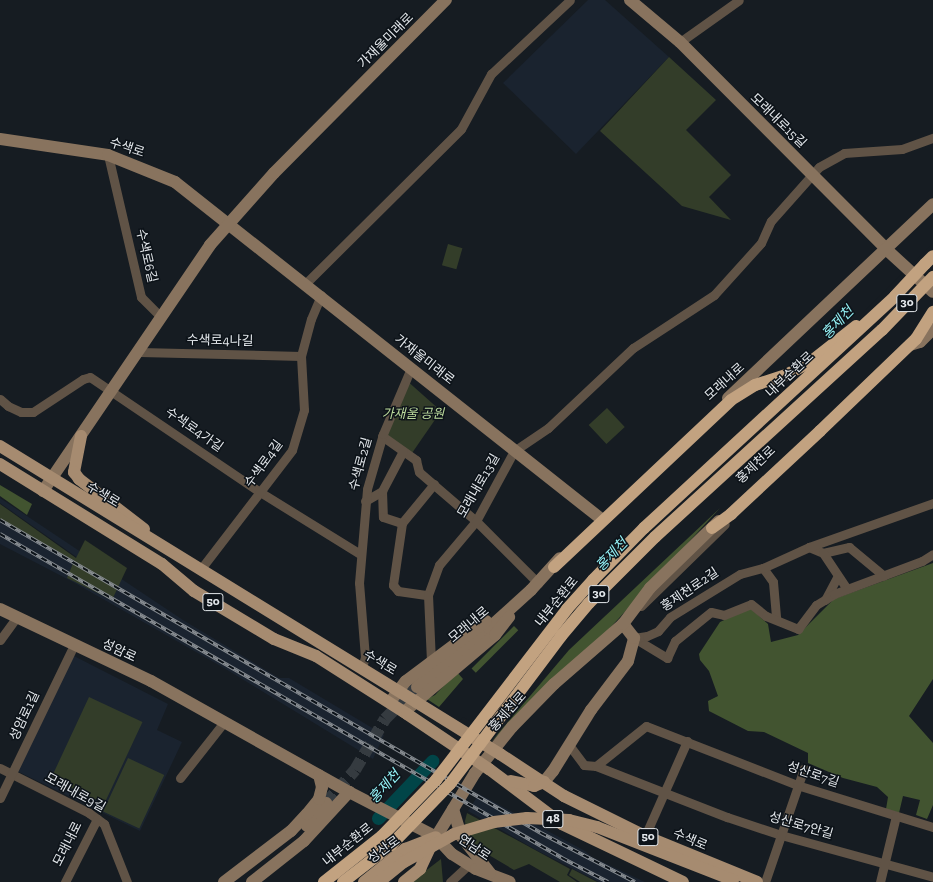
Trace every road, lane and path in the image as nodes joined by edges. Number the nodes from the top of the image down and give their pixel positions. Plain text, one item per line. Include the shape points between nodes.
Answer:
1 (446, 0) edge
2 (570, 0) edge
3 (632, 0) edge
4 (739, 0) edge
5 (680, 42) junction
6 (933, 138) edge
7 (0, 139) edge
8 (108, 155) junction
9 (813, 175) junction
10 (933, 204) edge
11 (230, 223) junction
12 (887, 250) junction
13 (933, 256) edge
14 (933, 276) edge
15 (304, 285) junction
16 (933, 292) edge
17 (321, 295) junction
18 (896, 296) junction
19 (933, 312) edge
20 (160, 316) junction
21 (933, 329) edge
22 (920, 342) junction
23 (140, 352) junction
24 (301, 356) junction
25 (411, 368) junction
26 (113, 390) junction
27 (0, 399) edge
28 (81, 436) junction
29 (382, 436) junction
30 (0, 446) edge
31 (403, 451) junction
32 (514, 451) junction
33 (0, 464) edge
34 (50, 479) junction
35 (434, 484) junction
36 (43, 491) junction
37 (382, 491) junction
38 (260, 492) junction
39 (365, 502) junction
40 (933, 503) edge
41 (600, 518) junction
42 (476, 522) junction
43 (402, 523) junction
44 (712, 528) junction
45 (156, 542) junction
46 (809, 547) junction
47 (823, 553) junction
48 (360, 554) junction
49 (933, 554) edge
50 (554, 567) junction
51 (763, 568) junction
52 (200, 570) junction
53 (838, 576) junction
54 (884, 576) junction
55 (535, 586) junction
56 (847, 589) junction
57 (428, 594) junction
58 (824, 600) junction
59 (0, 609) edge
60 (16, 618) junction
61 (776, 618) junction
62 (623, 624) junction
63 (634, 638) junction
64 (0, 640) edge
65 (74, 645) junction
66 (431, 662) junction
67 (362, 667) junction
68 (418, 672) junction
69 (417, 687) tunnel mouth
70 (432, 688) junction
71 (399, 690) junction
72 (415, 701) junction
73 (390, 702) junction
74 (405, 713) junction
75 (224, 722) junction
76 (687, 741) junction
77 (570, 745) junction
78 (596, 766) junction
79 (0, 768) edge
80 (804, 768) dead end
81 (12, 774) junction
82 (319, 775) junction
83 (180, 778) dead end
84 (504, 778) junction
85 (544, 782) junction
86 (797, 785) junction
87 (664, 793) junction
88 (353, 794) junction
89 (0, 798) edge
90 (326, 803) tunnel mouth
91 (453, 809) junction
92 (896, 816) junction
93 (97, 818) junction
94 (933, 827) edge
95 (430, 834) junction
96 (781, 835) junction
97 (645, 836) junction
98 (395, 856) junction
99 (469, 864) junction
100 (884, 864) junction
101 (420, 869) junction
102 (933, 877) edge
103 (501, 880) edge
104 (736, 881) edge
105 (65, 882) edge
106 (127, 882) edge
107 (224, 882) edge
108 (237, 882) edge
109 (252, 882) edge
110 (324, 882) edge
111 (343, 882) edge
112 (364, 882) edge
113 (379, 882) edge
114 (390, 882) edge
115 (404, 882) edge
116 (450, 882) edge
117 (683, 882) edge
118 (715, 882) edge
119 (757, 882) edge
120 (765, 882) edge
121 (880, 882) edge

1 - 11 main road, 가재울미래로 via 274,173
2 - 15 street via 491,74 460,129
3 - 5 main road, 모래내로15길
4 - 5 street
5 - 9 main road, 모래내로15길
6 - 9 street via 902,150 844,153 829,160
7 - 8 main road, 수색로
8 - 11 main road, 수색로 via 175,182
8 - 20 street, 수색로6길 via 141,297
9 - 12 main road, 모래내로15길
9 - 32 street via 771,221 761,243 714,295 633,348 548,428
10 - 12 main road, 모래내로
11 - 15 main road, 가재울미래로
11 - 20 main road, 가재울미래로 via 210,246
12 - 16 main road, 모래내로15길, bridge
12 - 41 main road, 모래내로
13 - 18 highway, 내부순환로 / 30, bridge
14 - 111 highway, 내부순환로 / 30, bridge via 882,330 655,537 589,603 561,636 450,784 390,845
15 - 17 main road, 가재울미래로
17 - 24 street, 수색로4길 via 311,319
17 - 25 main road, 가재울미래로
18 - 50 highway, bridge via 813,360 788,374 755,385 731,400
18 - 110 highway, 내부순환로 / 30, bridge via 644,528 593,580 567,609 436,780 382,836
19 - 44 highway, bridge via 916,339 731,514
20 - 23 main road
21 - 22 main road, 홍제천로
22 - 44 main road, 홍제천로 via 898,350
22 - 62 street, 홍제천로 via 702,546
23 - 24 street, 수색로4나길
23 - 26 main road
24 - 38 street, 수색로4길 via 304,410 292,450
25 - 29 street, 수색로2길
25 - 32 main road, 가재울미래로
26 - 27 street via 90,377 82,379 33,412 21,412
26 - 28 main road
26 - 38 street, 수색로4가길
28 - 34 main road
28 - 45 main road via 74,472 79,479 142,526
29 - 31 street
29 - 39 street, 수색로2길
30 - 34 main road, 수색로 / 50
31 - 35 street via 416,460 419,472
31 - 37 street, 수색로2길
32 - 41 main road, 가재울미래로
32 - 42 street, 모래내로13길
33 - 36 main road, 수색로 / 50
34 - 36 main road
34 - 45 main road, 수색로 / 50
35 - 42 street
35 - 43 street
36 - 73 main road, 수색로 / 50 via 162,564 200,595 274,639 316,656
37 - 39 street, 수색로2길
37 - 43 street via 383,517
38 - 48 street
38 - 52 street, 수색로4길
39 - 48 street, 수색로2길
40 - 46 street, 홍제천로2길
41 - 50 main road, 모래내로 via 572,542
42 - 55 street
42 - 57 street, 모래내로13길 via 439,566
43 - 57 street via 393,586 398,591
44 - 62 main road, 홍제천로 via 650,588
45 - 52 main road, 수색로 / 50
46 - 47 street
46 - 51 street, 홍제천로2길
47 - 53 street
47 - 54 street via 849,547
48 - 67 street, 수색로2길 via 358,583 365,657
49 - 54 street
50 - 55 main road, 모래내로
51 - 61 street via 773,582
51 - 63 street, 홍제천로2길 via 740,574 722,583 670,617 658,631
52 - 67 main road, 수색로 / 50
53 - 56 street
53 - 58 street
54 - 56 street
55 - 66 main road
55 - 69 main road, 모래내로
55 - 70 main road via 495,635
56 - 58 street
57 - 66 street, 모래내로13길
58 - 61 street via 816,605 798,629
59 - 60 main road, 성암로
60 - 64 street
60 - 65 main road, 성암로
61 - 63 street via 766,616 751,604 724,615 711,612 675,641 668,658
62 - 63 main road
62 - 91 main road, 홍제천로 via 554,684 512,727 475,774
63 - 77 main road via 628,661 591,710
65 - 75 main road, 성암로 via 151,681
65 - 81 street, 성암로1길
66 - 68 main road
67 - 71 main road, 수색로 / 50
68 - 70 main road via 418,685 424,689
68 - 71 main road
70 - 72 main road
71 - 72 main road, 수색로 / 50
71 - 73 main road
72 - 74 main road
72 - 85 main road, 수색로 / 50, bridge
73 - 74 main road, 수색로 / 50
74 - 84 main road, 수색로 / 50, bridge
75 - 82 main road, 성암로
75 - 83 street
76 - 78 street, 성산로7길 via 646,726
76 - 86 street, 성산로7길
76 - 87 street
77 - 78 street via 584,765
77 - 85 main road
78 - 87 street
79 - 81 street, 모래내로9길
80 - 86 street
81 - 89 street, 성암로1길
81 - 93 street, 모래내로9길
82 - 88 main road, 성암로
82 - 107 main road via 322,787 319,799 291,831
84 - 85 main road via 534,786
84 - 117 main road, 수색로 / 50 via 562,824
85 - 97 main road, 수색로 / 50 via 564,796
86 - 92 street, 성산로7길
86 - 96 street
87 - 96 street, 성산로7안길
87 - 97 street
88 - 95 main road, 연남로, bridge
88 - 109 main road via 304,841
90 - 108 main road via 297,836
91 - 95 main road, 홍제천로
91 - 103 main road via 461,836
92 - 94 street, 성산로7길
92 - 100 street
93 - 105 street, 모래내로
93 - 106 street, 모래내로9길 via 104,824
95 - 98 main road, 성산로
95 - 99 main road, 연남로 via 452,854
95 - 101 main road
96 - 100 street, 성산로7안길
96 - 120 street
97 - 119 main road, 수색로 / 50
98 - 101 main road via 412,854 419,862
98 - 112 main road, 성산로
99 - 103 main road, 연남로
99 - 116 street
100 - 102 street, 성산로7안길
100 - 121 street
101 - 115 main road
104 - 113 main road, 48, bridge via 598,827 569,820 527,818 494,822 454,834 404,862
114 - 118 main road, 48 via 431,854 456,842 495,829 533,826 567,827 593,833

